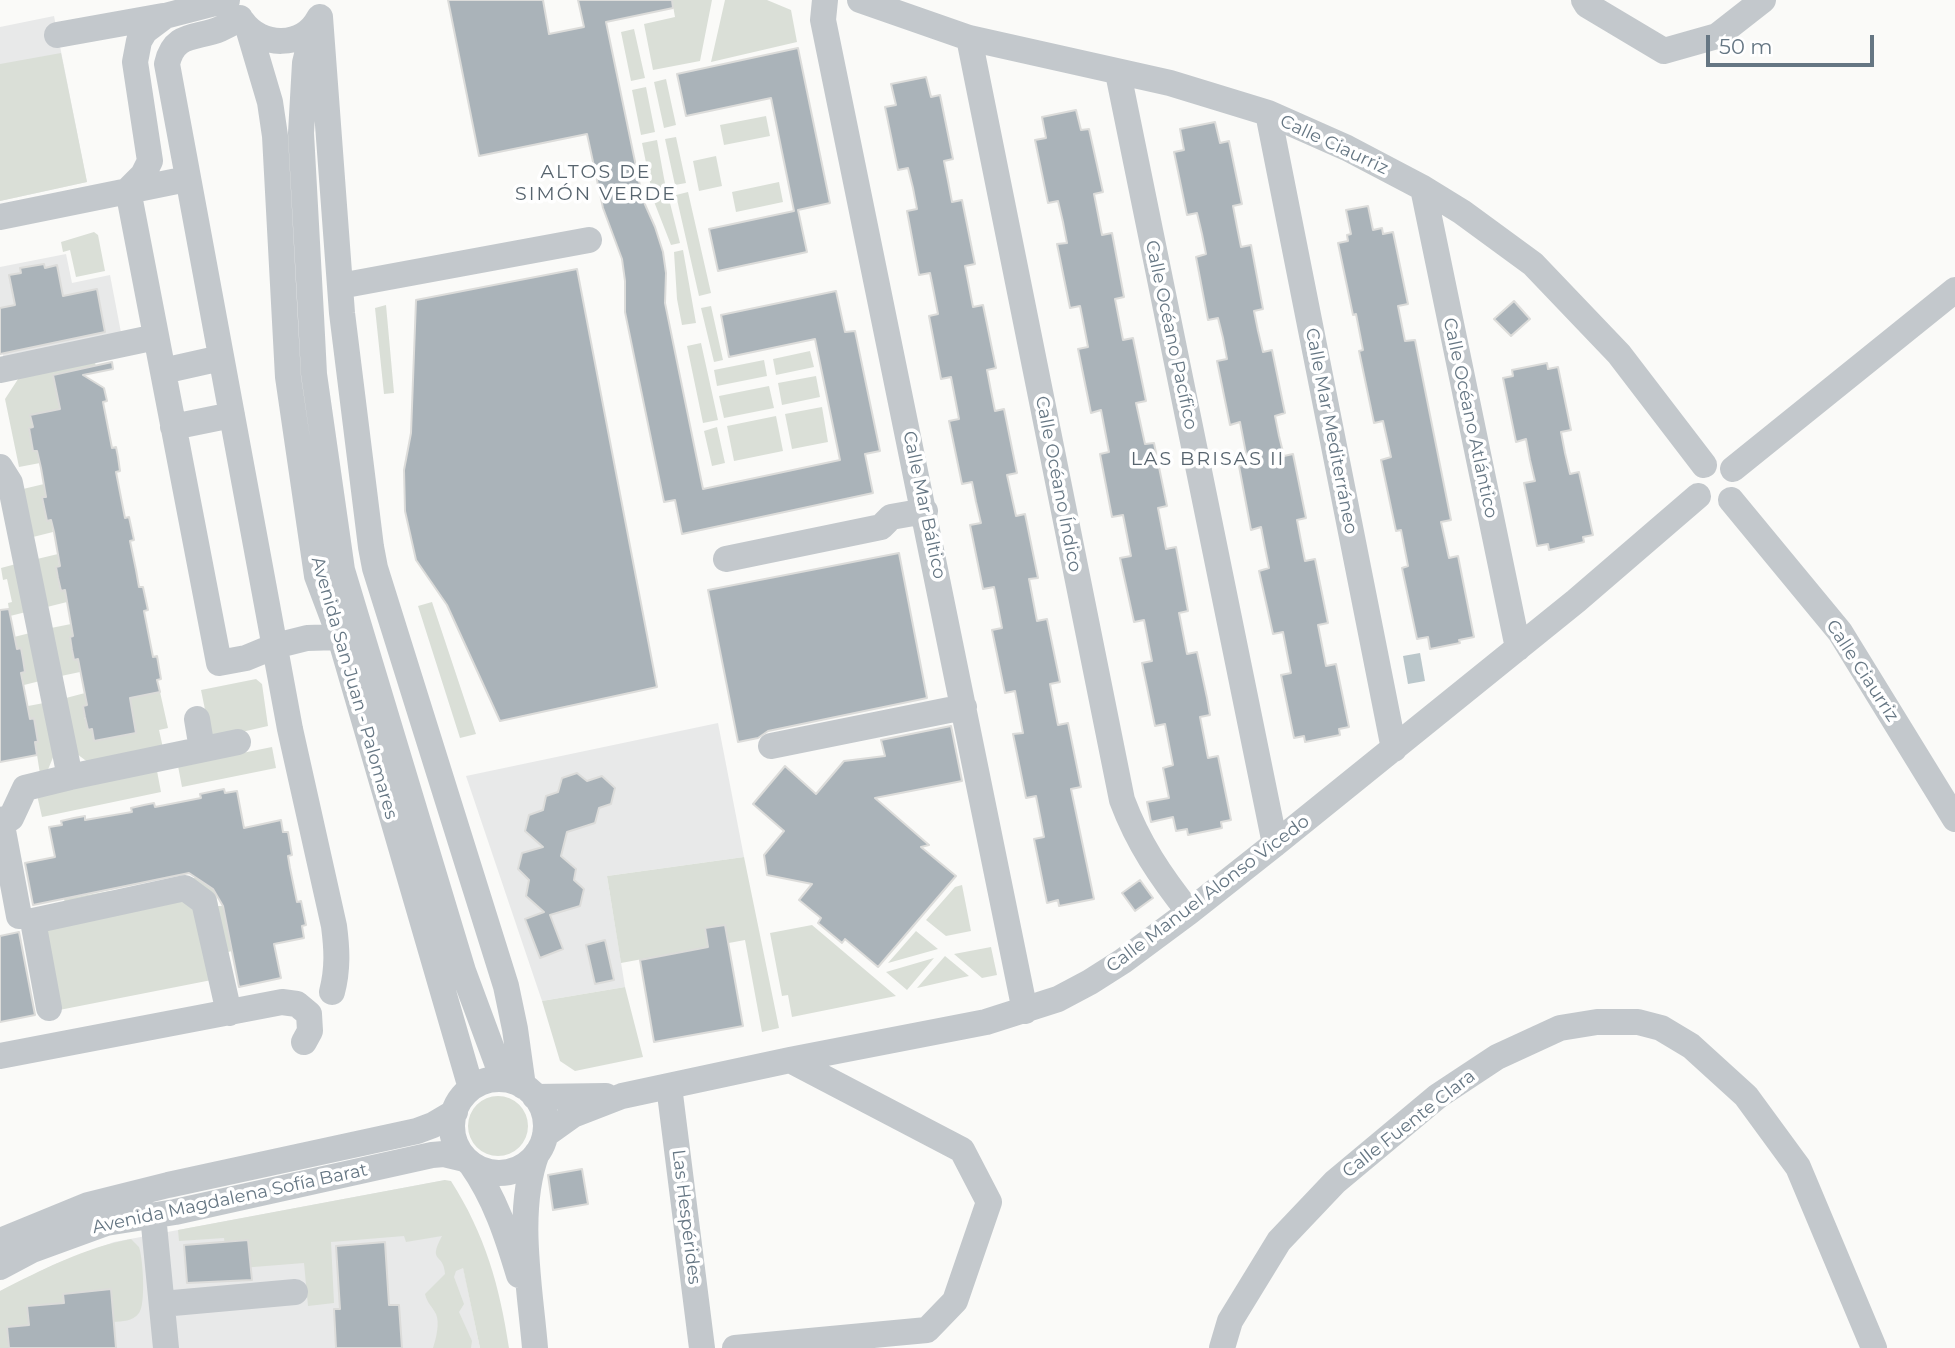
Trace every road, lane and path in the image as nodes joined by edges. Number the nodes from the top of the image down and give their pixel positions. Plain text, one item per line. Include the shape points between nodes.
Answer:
1 (825, 0) edge
2 (860, 0) edge
3 (1584, 0) edge
4 (1763, 0) edge
5 (237, 12) edge
6 (320, 14) edge
7 (165, 16) junction
8 (57, 35) dead end
9 (969, 38) junction
10 (1118, 73) junction
11 (1268, 113) junction
12 (187, 178) junction
13 (1423, 188) junction
14 (128, 190) junction
15 (0, 217) edge
16 (589, 240) dead end
17 (340, 286) junction
18 (1955, 290) edge
19 (156, 337) junction
20 (221, 358) junction
21 (9, 368) edge
22 (163, 371) junction
23 (0, 388) edge
24 (232, 415) junction
25 (173, 427) junction
26 (1704, 465) junction
27 (0, 467) edge
28 (1733, 469) junction
29 (1698, 496) junction
30 (1731, 500) junction
31 (925, 510) junction
32 (726, 559) dead end
33 (340, 637) junction
34 (275, 646) junction
35 (1518, 648) junction
36 (964, 707) junction
37 (197, 719) dead end
38 (238, 742) dead end
39 (771, 746) dead end
40 (202, 749) junction
41 (1394, 749) junction
42 (70, 777) junction
43 (1955, 819) edge
44 (1, 820) edge
45 (1275, 845) junction
46 (1189, 912) junction
47 (17, 919) edge
48 (332, 992) dead end
49 (49, 1007) dead end
50 (1025, 1011) junction
51 (229, 1013) junction
52 (304, 1042) dead end
53 (0, 1056) edge
54 (790, 1059) junction
55 (670, 1086) junction
56 (520, 1087) junction
57 (471, 1088) junction
58 (622, 1096) junction
59 (455, 1112) junction
60 (541, 1144) junction
61 (468, 1162) junction
62 (153, 1215) junction
63 (0, 1241) edge
64 (0, 1267) edge
65 (295, 1292) dead end
66 (162, 1304) junction
67 (535, 1345) edge
68 (166, 1348) edge
69 (702, 1348) edge
70 (735, 1348) edge
71 (1222, 1348) edge
72 (1874, 1348) edge

1 - 31 street, Calle Mar Báltico via 823,20
2 - 9 street, Calle Ciaurriz
3 - 4 street via 1664,51 1717,36
5 - 6 street via 268,40 285,41 298,38
5 - 7 street
5 - 12 street via 218,30 185,38 170,53 167,64
5 - 33 street, Avenida San Juan - Palomares via 270,102 288,377 317,576
6 - 17 street
6 - 56 street, Avenida San Juan - Palomares via 305,63 301,133 314,374 342,570 463,971
7 - 8 street
7 - 14 street via 145,31 135,51 150,161
9 - 10 street, Calle Ciaurriz
9 - 46 street, Calle Océano Índico via 1122,800 1145,853
10 - 11 street, Calle Ciaurriz via 1170,83
10 - 45 street, Calle Océano Pacífico
11 - 13 street, Calle Ciaurriz
11 - 41 street, Calle Mar Mediterráneo
12 - 14 street
12 - 20 street
13 - 26 street, Calle Ciaurriz via 1500,238 1550,282 1619,354
13 - 35 street, Calle Océano Atlántico
14 - 15 street
14 - 19 street
16 - 17 street
17 - 56 street via 375,568 506,986
18 - 28 street
19 - 21 street
19 - 22 street
20 - 22 street
20 - 24 street
21 - 23 street
22 - 25 street
24 - 25 street
24 - 34 street
25 - 34 street via 219,663
26 - 28 street via 1722,462
26 - 29 street via 1694,480
27 - 42 street via 10,483
28 - 30 street via 1738,483
29 - 30 street via 1717,506
29 - 35 street, Calle Manuel Alonso Vicedo
30 - 43 street, Calle Ciaurriz via 1840,632
31 - 32 street via 891,517 881,527
31 - 36 street, Calle Mar Báltico
33 - 34 street via 307,638
33 - 57 street, Avenida San Juan - Palomares
34 - 48 street via 281,732 334,926 338,958
35 - 41 street, Calle Manuel Alonso Vicedo
36 - 39 street
36 - 50 street, Calle Mar Báltico
37 - 40 street
38 - 40 street
40 - 42 street
41 - 45 street, Calle Manuel Alonso Vicedo
42 - 44 street via 25,788 11,818
44 - 47 street
45 - 46 street, Calle Manuel Alonso Vicedo
46 - 50 street, Calle Manuel Alonso Vicedo via 1090,982
47 - 49 street
47 - 51 street via 185,888 204,902
50 - 54 street, Calle Manuel Alonso Vicedo
51 - 52 street via 282,1002 297,1004 310,1018
51 - 53 street
54 - 55 street, Calle Manuel Alonso Vicedo
54 - 70 street via 962,1150 989,1202 955,1301 927,1330
55 - 58 street, Calle Manuel Alonso Vicedo
55 - 69 street, Las Hespérides
56 - 57 street via 487,1082
56 - 58 street, Calle Manuel Alonso Vicedo
56 - 60 street via 544,1114
57 - 59 street
58 - 60 street, Calle Manuel Alonso Vicedo via 573,1115
59 - 61 street via 452,1136
59 - 63 street, Avenida Magdalena Sofía Barat via 416,1131 88,1205
60 - 61 street via 519,1168 505,1172 491,1172
60 - 67 street via 528,1182 526,1212
61 - 62 street, Avenida Magdalena Sofía Barat via 432,1155
61 - 67 street via 501,1218
62 - 64 street, Avenida Magdalena Sofía Barat via 106,1223
62 - 66 street
65 - 66 street
66 - 68 street
71 - 72 street, Calle Fuente Clara via 1230,1321 1279,1241 1335,1182 1438,1096 1497,1057 1560,1028 1638,1022 1661,1028 1691,1046 1746,1096 1798,1167

